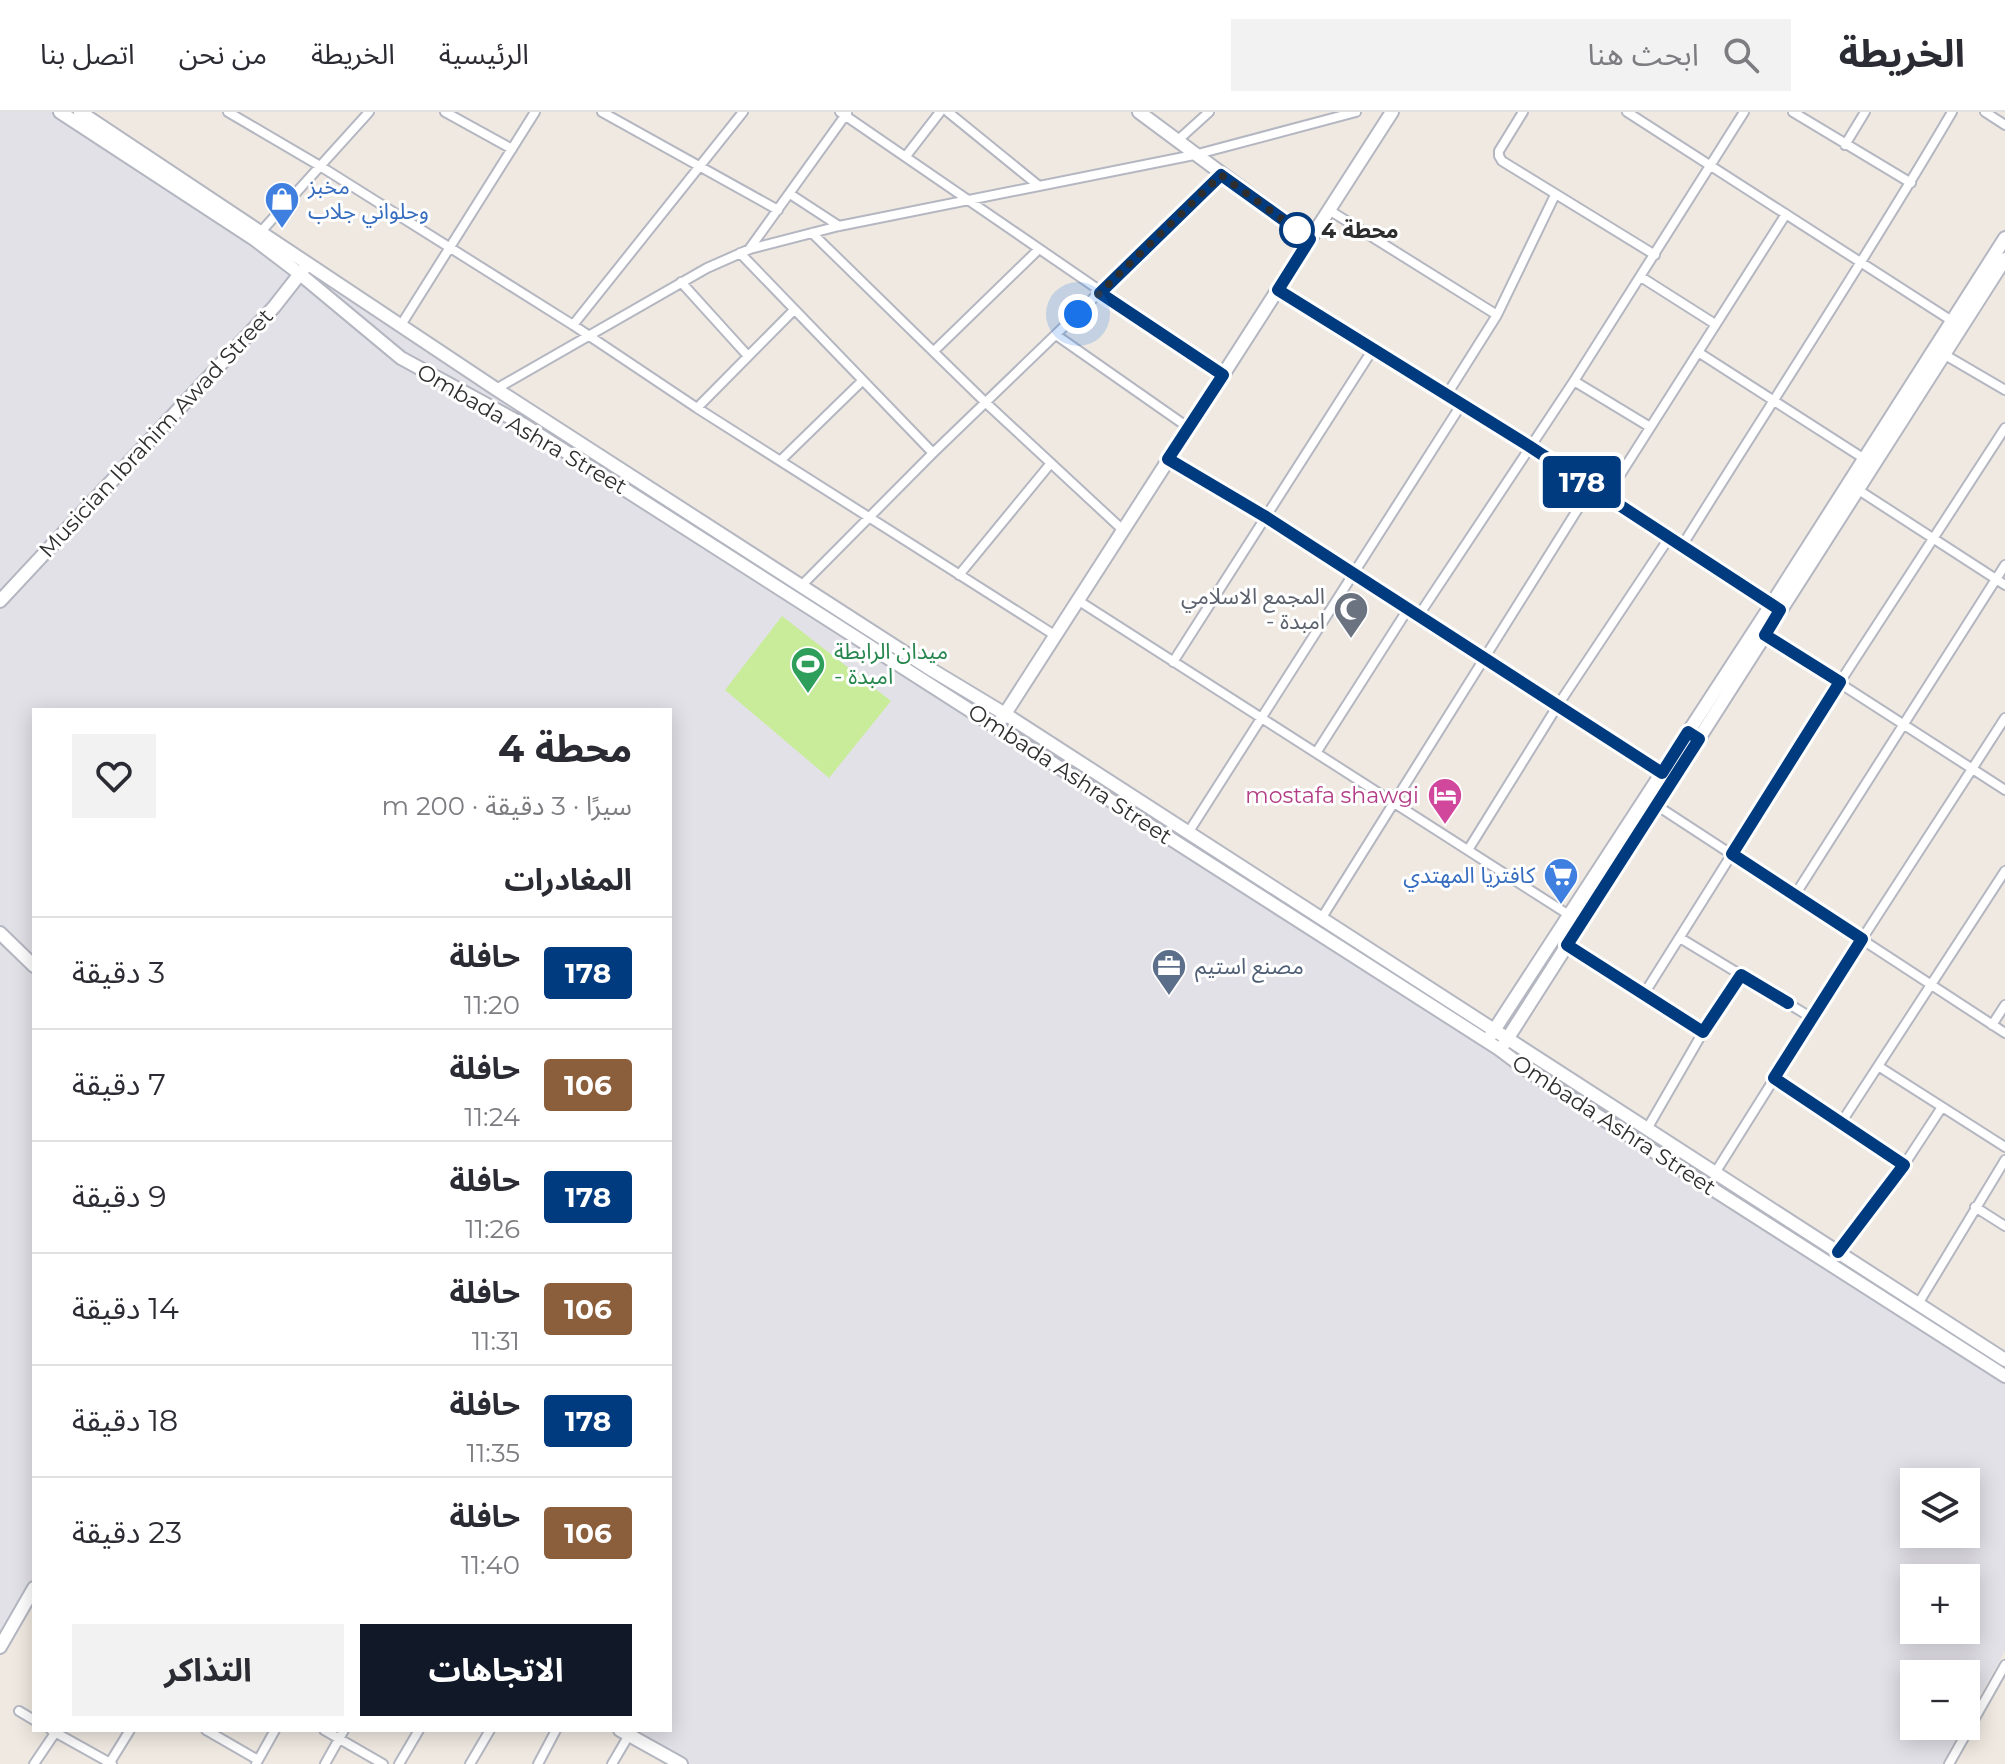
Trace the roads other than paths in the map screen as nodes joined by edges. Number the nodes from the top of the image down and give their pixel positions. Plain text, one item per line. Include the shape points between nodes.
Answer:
1 (60, 112) edge
2 (80, 112) edge
3 (228, 112) edge
4 (369, 112) edge
5 (445, 112) edge
6 (535, 112) edge
7 (602, 112) edge
8 (743, 112) edge
9 (940, 112) edge
10 (948, 112) edge
11 (1139, 112) edge
12 (1209, 112) edge
13 (1356, 112) edge
14 (1523, 112) edge
15 (1627, 112) edge
16 (1744, 112) edge
17 (1793, 112) edge
18 (1865, 112) edge
19 (1952, 112) edge
20 (1985, 112) edge
21 (845, 113) edge
22 (1389, 113) edge
23 (1639, 115) edge
24 (2005, 125) edge
25 (1177, 141) junction
26 (1845, 145) junction
27 (512, 149) junction
28 (1194, 155) junction
29 (906, 156) junction
30 (1710, 165) junction
31 (320, 166) junction
32 (700, 166) junction
33 (1221, 175) junction
34 (1911, 183) junction
35 (1039, 186) junction
36 (790, 194) junction
37 (1555, 195) junction
38 (970, 200) junction
39 (778, 210) junction
40 (1329, 210) junction
41 (1786, 214) junction
42 (839, 226) junction
43 (812, 233) junction
44 (258, 235) junction
45 (2005, 238) edge
46 (1310, 239) junction
47 (450, 248) junction
48 (750, 249) junction
49 (1039, 249) junction
50 (740, 253) junction
51 (1655, 255) junction
52 (2005, 259) edge
53 (309, 263) junction
54 (1862, 263) junction
55 (300, 274) junction
56 (1641, 277) junction
57 (681, 282) junction
58 (1278, 290) junction
59 (1100, 293) junction
60 (794, 310) junction
61 (1497, 315) junction
62 (1952, 321) junction
63 (1715, 324) junction
64 (401, 325) junction
65 (573, 325) junction
66 (1056, 335) junction
67 (589, 336) junction
68 (1373, 349) junction
69 (934, 351) junction
70 (1940, 351) junction
71 (1698, 352) junction
72 (748, 356) junction
73 (1223, 375) junction
74 (1574, 381) junction
75 (861, 382) junction
76 (496, 389) junction
77 (2005, 390) edge
78 (1446, 396) junction
79 (1773, 400) junction
80 (985, 402) junction
81 (1461, 405) junction
82 (697, 408) junction
83 (1650, 427) junction
84 (1189, 428) junction
85 (2005, 428) edge
86 (1529, 446) junction
87 (933, 453) junction
88 (1863, 458) junction
89 (1168, 459) junction
90 (781, 460) junction
91 (1051, 463) junction
92 (1591, 488) junction
93 (1857, 489) junction
94 (1606, 497) junction
95 (868, 516) junction
96 (1266, 517) junction
97 (1124, 531) junction
98 (1669, 538) junction
99 (1933, 539) junction
100 (1682, 546) junction
101 (2005, 565) edge
102 (1353, 573) junction
103 (959, 575) junction
104 (1996, 579) junction
105 (2005, 585) edge
106 (801, 586) junction
107 (0, 601) edge
108 (1079, 601) junction
109 (1776, 608) junction
110 (1408, 609) junction
111 (1419, 615) junction
112 (1765, 635) junction
113 (1056, 636) junction
114 (1485, 657) junction
115 (1173, 662) junction
116 (1840, 682) junction
117 (1558, 705) junction
118 (1005, 714) junction
119 (2005, 718) edge
120 (1261, 719) junction
121 (1903, 723) junction
122 (997, 726) junction
123 (1693, 736) junction
124 (1316, 753) junction
125 (1972, 769) junction
126 (1662, 773) junction
127 (2005, 790) edge
128 (1393, 802) junction
129 (1656, 805) junction
130 (1188, 833) junction
131 (1468, 850) junction
132 (1732, 854) junction
133 (2005, 871) edge
134 (1795, 895) junction
135 (1569, 915) junction
136 (1321, 919) junction
137 (0, 933) edge
138 (1680, 938) junction
139 (1862, 939) junction
140 (1567, 945) junction
141 (32, 964) edge
142 (1741, 975) junction
143 (1930, 986) junction
144 (1644, 994) junction
145 (2005, 1005) edge
146 (1812, 1018) junction
147 (1992, 1025) junction
148 (1494, 1029) junction
149 (1703, 1032) junction
150 (2005, 1033) edge
151 (1508, 1038) junction
152 (1487, 1041) junction
153 (1499, 1049) junction
154 (1878, 1066) junction
155 (1774, 1078) junction
156 (1942, 1107) junction
157 (1841, 1123) junction
158 (1647, 1129) junction
159 (2005, 1147) edge
160 (2005, 1160) edge
161 (1904, 1165) junction
162 (1715, 1173) junction
163 (1975, 1207) junction
164 (2005, 1226) edge
165 (1838, 1252) junction
166 (1918, 1304) junction
167 (2005, 1360) edge
168 (2005, 1376) edge
169 (32, 1591) edge
170 (0, 1647) edge
171 (2005, 1665) edge
172 (19, 1711) dead end
173 (32, 1719) edge
174 (53, 1732) edge
175 (56, 1732) edge
176 (129, 1732) edge
177 (209, 1732) edge
178 (274, 1732) edge
179 (418, 1732) edge
180 (489, 1732) edge
181 (555, 1732) edge
182 (624, 1732) edge
183 (342, 1734) edge
184 (257, 1762) edge
185 (34, 1764) edge
186 (110, 1764) edge
187 (325, 1764) edge
188 (383, 1764) edge
189 (399, 1764) edge
190 (470, 1764) edge
191 (538, 1764) edge
192 (612, 1764) edge
193 (681, 1764) edge
194 (1949, 1764) edge

1 - 44 main road, Ombada Ashra Street
2 - 44 main road, Ombada Ashra Street
3 - 31 street
4 - 31 street
5 - 27 street
6 - 27 street
7 - 32 street
8 - 32 street
9 - 29 street
10 - 35 street
11 - 25 main road
12 - 25 street
13 - 28 street
14 - 37 street via 1499,156
15 - 23 street
16 - 30 street
17 - 26 street
18 - 26 street
19 - 34 street
20 - 24 street
21 - 29 street
21 - 36 street
22 - 40 main road
23 - 30 street
25 - 28 main road
26 - 34 street
27 - 47 street
28 - 33 main road
28 - 35 street
29 - 38 street
30 - 41 street
30 - 51 street
31 - 44 street
31 - 47 street
32 - 39 street
32 - 65 street
33 - 46 main road
33 - 59 street
34 - 54 street
35 - 38 street
36 - 39 street
36 - 42 street
37 - 51 street
37 - 61 street
38 - 42 street
38 - 49 street
39 - 48 street
40 - 46 main road
40 - 61 street
41 - 54 street
41 - 63 street
42 - 43 street
43 - 48 street
43 - 69 street
44 - 53 main road, Ombada Ashra Street
44 - 55 main road, Ombada Ashra Street
45 - 62 main road
46 - 58 main road
47 - 64 street
47 - 65 street
48 - 50 street
49 - 59 street
49 - 69 street
50 - 57 street
50 - 60 street
51 - 56 street
52 - 70 main road
53 - 55 main road, Musician Ibrahim Awad Street
53 - 64 main road, Ombada Ashra Street
54 - 62 street
54 - 79 street
55 - 107 main road, Musician Ibrahim Awad Street
55 - 122 main road, Ombada Ashra Street via 401,358 524,425
56 - 63 street
56 - 74 street
57 - 67 street
57 - 72 street
58 - 68 street
58 - 73 main road
59 - 66 street
59 - 73 street
60 - 72 street
60 - 75 street
61 - 78 street
62 - 70 main road
63 - 71 street
64 - 76 main road, Ombada Ashra Street
65 - 67 street
66 - 80 street
66 - 84 street
67 - 76 street
67 - 82 street
68 - 78 street
68 - 96 street
69 - 80 street
70 - 77 street
70 - 88 main road
70 - 93 main road
71 - 79 street
71 - 83 street
72 - 82 street
73 - 84 main road
74 - 83 street
74 - 86 street
75 - 87 street
75 - 90 street
76 - 106 main road, Ombada Ashra Street
78 - 81 street
79 - 88 street
79 - 100 street
80 - 87 street
80 - 91 street
81 - 86 street
81 - 102 street
82 - 90 street
83 - 94 street
84 - 89 main road
85 - 99 street
86 - 92 street
86 - 111 street
87 - 95 street
88 - 109 main road
89 - 96 street
89 - 97 main road
90 - 95 street
91 - 97 street
91 - 103 street
92 - 94 street
92 - 114 street
93 - 99 street
93 - 109 main road
94 - 98 street
95 - 103 street
95 - 106 street
96 - 102 street
96 - 115 street
97 - 108 main road
98 - 100 street
98 - 117 street
99 - 104 street
99 - 116 street
100 - 109 street
101 - 104 street
102 - 110 street
102 - 120 street
103 - 113 street
104 - 105 street
104 - 121 street
106 - 118 main road, Ombada Ashra Street
108 - 113 main road
108 - 115 street
109 - 112 main road
109 - 123 main road
110 - 111 street
110 - 124 street
111 - 114 street
112 - 116 street
112 - 123 main road
113 - 118 main road
114 - 117 street
114 - 128 street
115 - 120 street
116 - 121 street
116 - 132 street
117 - 126 street
117 - 131 street
118 - 122 main road
118 - 130 main road, Ombada Ashra Street
119 - 125 street
120 - 124 street
120 - 130 street
121 - 125 street
121 - 134 street
122 - 152 main road, Ombada Ashra Street
123 - 126 main road
123 - 129 main road
124 - 128 street
125 - 127 street
125 - 139 street
126 - 135 main road
128 - 131 street
128 - 136 street
129 - 132 street
129 - 140 main road
130 - 136 main road, Ombada Ashra Street
131 - 135 street
132 - 134 street
132 - 138 street
133 - 143 street
134 - 139 street
135 - 148 main road
136 - 148 main road, Ombada Ashra Street
137 - 141 main road
138 - 142 street
138 - 144 street
139 - 143 street
139 - 146 street
140 - 144 street
140 - 151 main road
142 - 146 street
142 - 149 street
143 - 147 street
143 - 154 street
144 - 149 street
145 - 147 street
146 - 155 street
147 - 150 street
148 - 151 main road, Ombada Ashra Street
148 - 152 main road
149 - 158 street
151 - 153 main road
151 - 158 main road, Ombada Ashra Street
152 - 153 main road, Ombada Ashra Street
153 - 168 main road, Ombada Ashra Street
154 - 156 street
154 - 157 street
155 - 157 street
155 - 162 street
156 - 159 street
156 - 161 street
157 - 161 street
158 - 162 main road, Ombada Ashra Street
160 - 163 street
161 - 165 street
162 - 165 main road, Ombada Ashra Street
163 - 164 street
163 - 166 street
165 - 166 main road, Ombada Ashra Street
166 - 167 main road, Ombada Ashra Street
169 - 170 main road
171 - 194 street
172 - 173 street
174 - 185 street
175 - 186 street
176 - 186 street
177 - 184 street
178 - 184 street
179 - 189 street
180 - 190 street
181 - 191 street
182 - 192 street
182 - 193 main road
183 - 187 street
183 - 188 street

